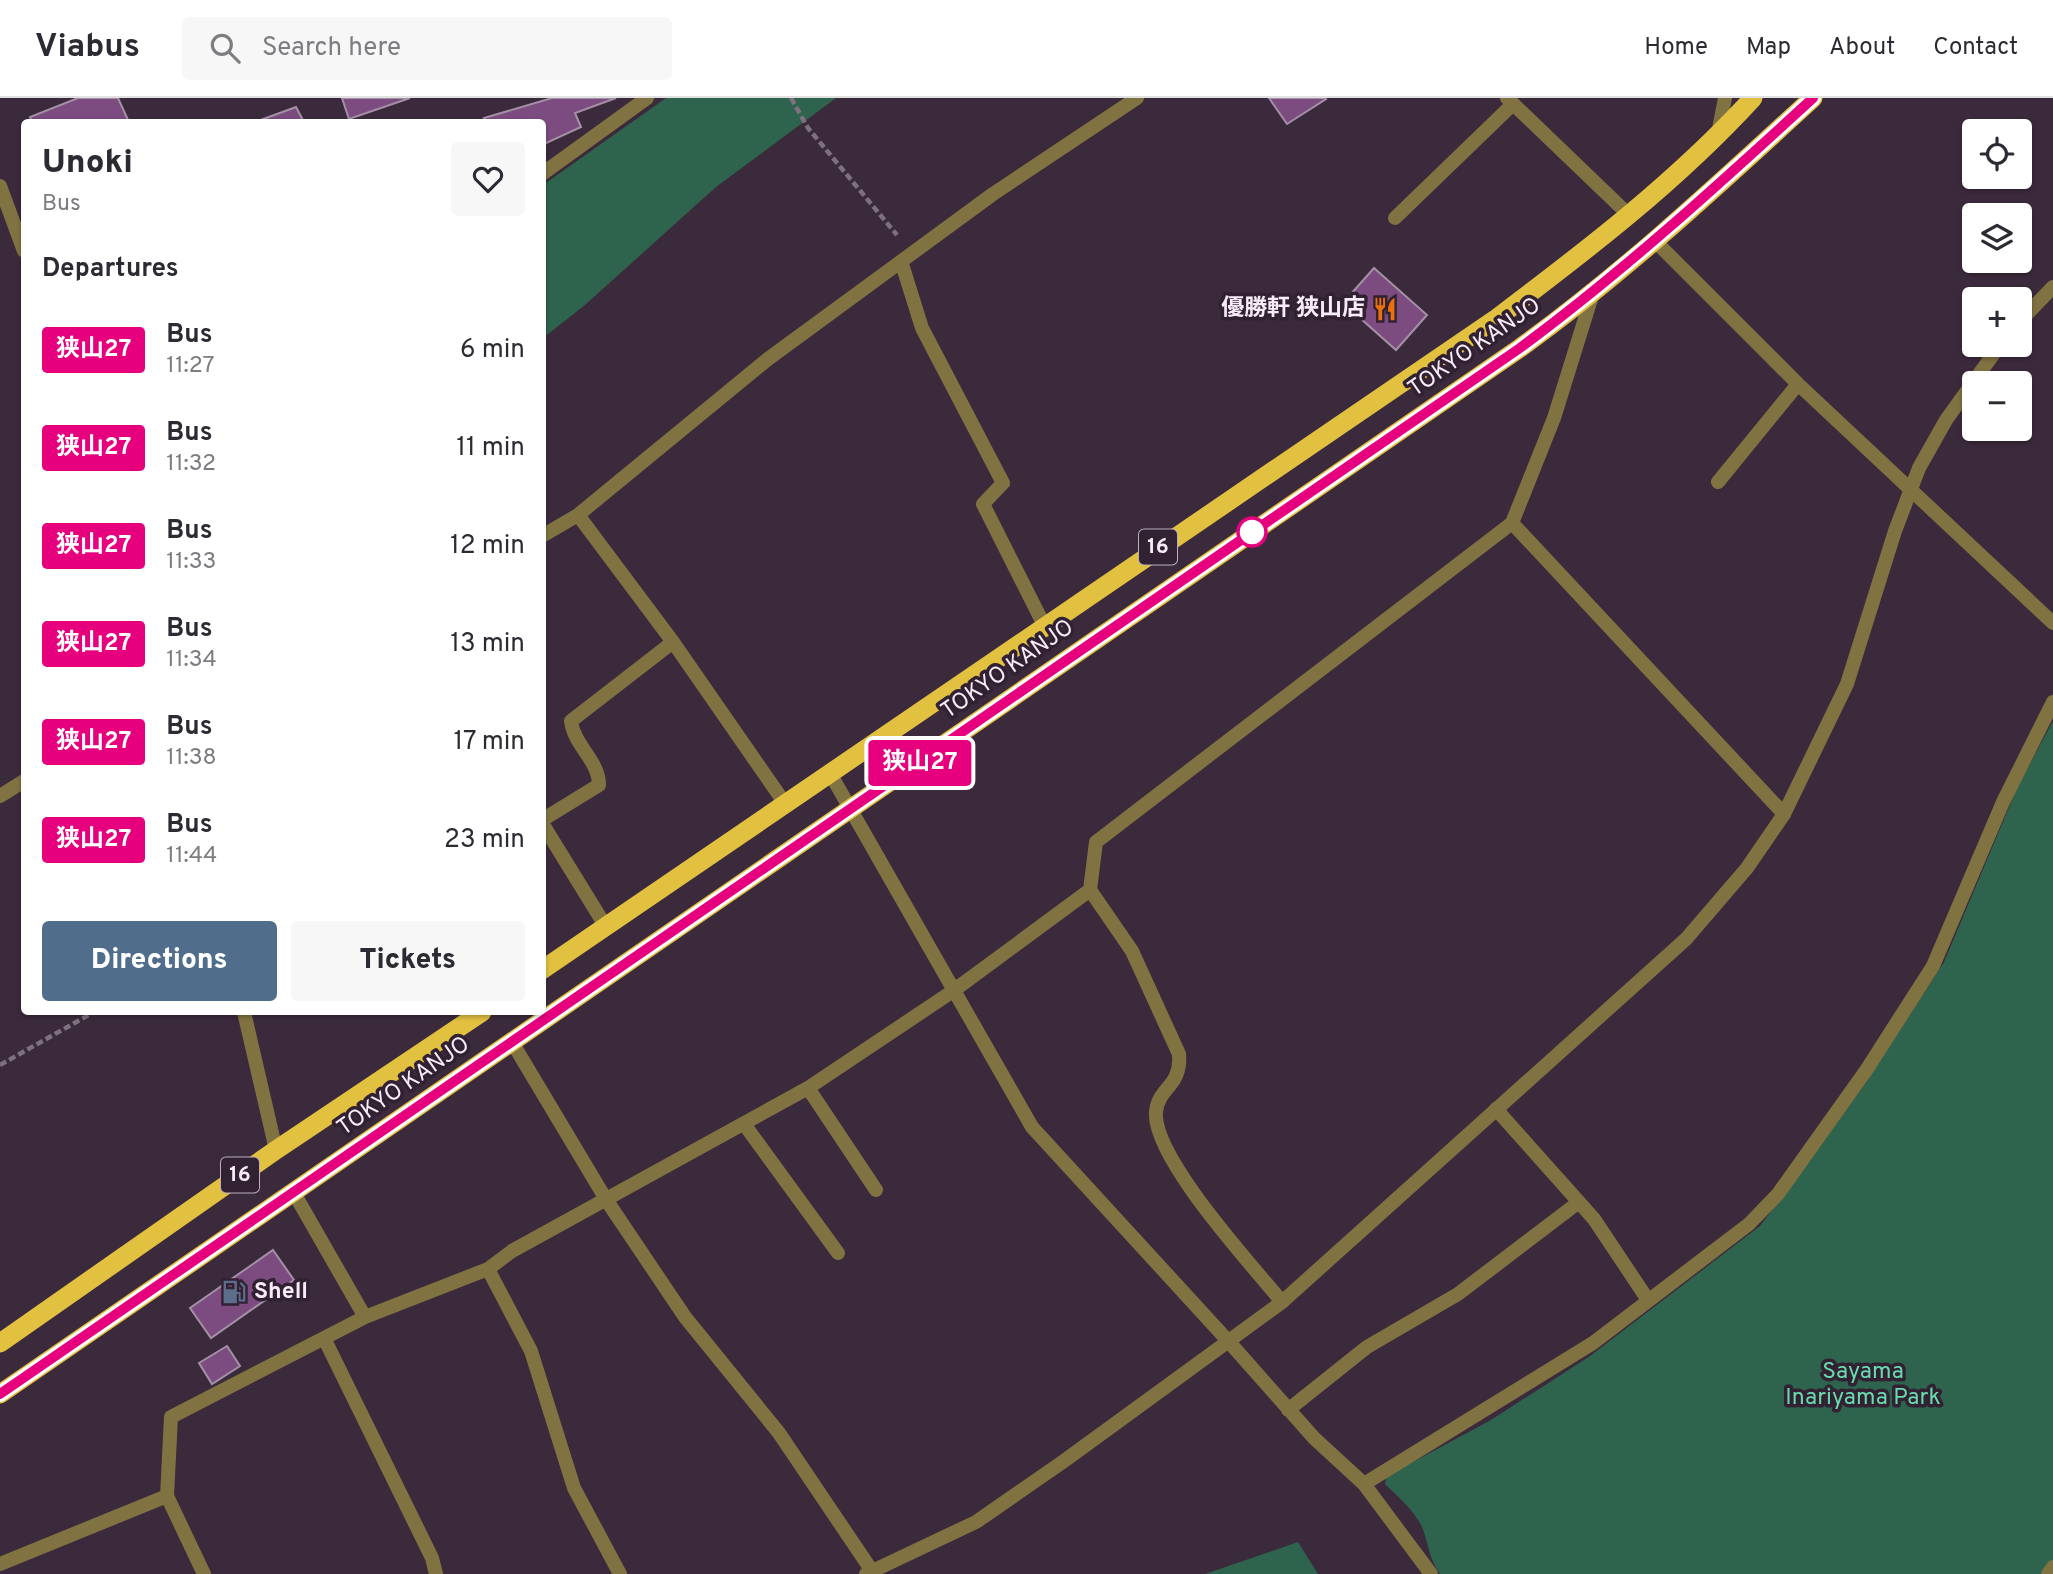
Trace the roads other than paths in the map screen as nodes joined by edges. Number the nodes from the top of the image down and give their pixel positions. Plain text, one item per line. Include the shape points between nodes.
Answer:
1 (647, 98) edge
2 (1137, 98) edge
3 (1725, 98) edge
4 (1753, 98) edge
5 (1813, 98) edge
6 (1513, 100) edge
7 (1718, 136) junction
8 (546, 171) edge
9 (0, 186) edge
10 (1630, 216) junction
11 (1395, 218) dead end
12 (1656, 242) junction
13 (21, 243) edge
14 (907, 259) junction
15 (2053, 287) edge
16 (1592, 296) junction
17 (2032, 309) edge
18 (1991, 357) edge
19 (1798, 384) junction
20 (1718, 482) dead end
21 (1910, 492) junction
22 (578, 515) junction
23 (1512, 523) junction
24 (546, 534) edge
25 (2053, 623) edge
26 (1044, 625) junction
27 (673, 642) junction
28 (2053, 702) edge
29 (831, 775) junction
30 (21, 783) edge
31 (0, 796) edge
32 (786, 805) junction
33 (853, 810) junction
34 (1784, 814) junction
35 (546, 818) edge
36 (546, 828) edge
37 (1090, 890) junction
38 (606, 927) junction
39 (546, 967) edge
40 (953, 991) junction
41 (245, 1015) edge
42 (478, 1015) edge
43 (512, 1042) junction
44 (808, 1088) junction
45 (1496, 1110) junction
46 (744, 1124) junction
47 (276, 1150) junction
48 (876, 1190) dead end
49 (294, 1193) junction
50 (607, 1201) junction
51 (1579, 1202) junction
52 (838, 1253) dead end
53 (488, 1269) junction
54 (1648, 1300) junction
55 (1282, 1302) junction
56 (366, 1317) junction
57 (325, 1340) junction
58 (0, 1343) edge
59 (1230, 1343) junction
60 (0, 1394) edge
61 (1289, 1410) junction
62 (1364, 1484) junction
63 (167, 1496) junction
64 (0, 1564) edge
65 (2053, 1567) edge
66 (869, 1572) edge
67 (204, 1574) edge
68 (436, 1574) edge
69 (621, 1574) edge
70 (1431, 1574) edge
71 (2048, 1574) edge

1 - 8 street
2 - 14 street via 993,194
3 - 7 street
4 - 7 highway, TOKYO KANJO / 16
5 - 12 highway, TOKYO KANJO / 16
6 - 10 street
6 - 11 street
7 - 10 highway, TOKYO KANJO / 16
9 - 13 street
10 - 26 highway, TOKYO KANJO / 16 via 1497,318
12 - 16 highway, TOKYO KANJO / 16
12 - 19 street
14 - 22 street via 768,359
14 - 26 street via 922,328 1003,483 983,504
15 - 17 street
16 - 23 street via 1554,418
16 - 33 highway, TOKYO KANJO / 16
18 - 21 street via 1946,420
19 - 20 street
19 - 21 street
21 - 25 street
21 - 34 street via 1847,684
22 - 24 street
22 - 27 street
23 - 34 street
23 - 37 street via 1096,842
26 - 29 highway, TOKYO KANJO / 16
27 - 32 street
27 - 35 street via 571,721 573,734 599,772 599,785
28 - 54 street via 2003,802 1933,966 1867,1069 1778,1194 1749,1224
29 - 32 highway, TOKYO KANJO / 16
29 - 33 street
30 - 31 street
32 - 38 highway, TOKYO KANJO / 16
33 - 40 street
33 - 43 highway, TOKYO KANJO / 16
34 - 45 street via 1747,868 1686,939
36 - 38 street
37 - 40 street
37 - 55 street via 1132,951 1179,1055 1181,1072 1156,1110 1158,1130 1185,1182
38 - 39 highway, TOKYO KANJO / 16
40 - 44 street
40 - 59 street via 1032,1127
41 - 47 street
42 - 47 highway, TOKYO KANJO / 16
43 - 49 highway, TOKYO KANJO / 16
43 - 50 street
44 - 46 street
44 - 48 street
45 - 51 street
45 - 55 street
46 - 50 street
46 - 52 street
47 - 58 highway, TOKYO KANJO / 16
49 - 56 street
49 - 60 highway, TOKYO KANJO / 16
50 - 53 street via 512,1251
50 - 66 street via 685,1317 803,1466
51 - 54 street
51 - 61 street via 1458,1294 1367,1347
53 - 56 street
53 - 69 street via 531,1351 574,1488
54 - 62 street via 1530,1384
55 - 59 street
56 - 57 street
57 - 63 street via 171,1417
57 - 68 street
59 - 61 street
59 - 66 street via 976,1522
61 - 62 street
62 - 70 street
63 - 64 street
63 - 67 street
65 - 71 street

